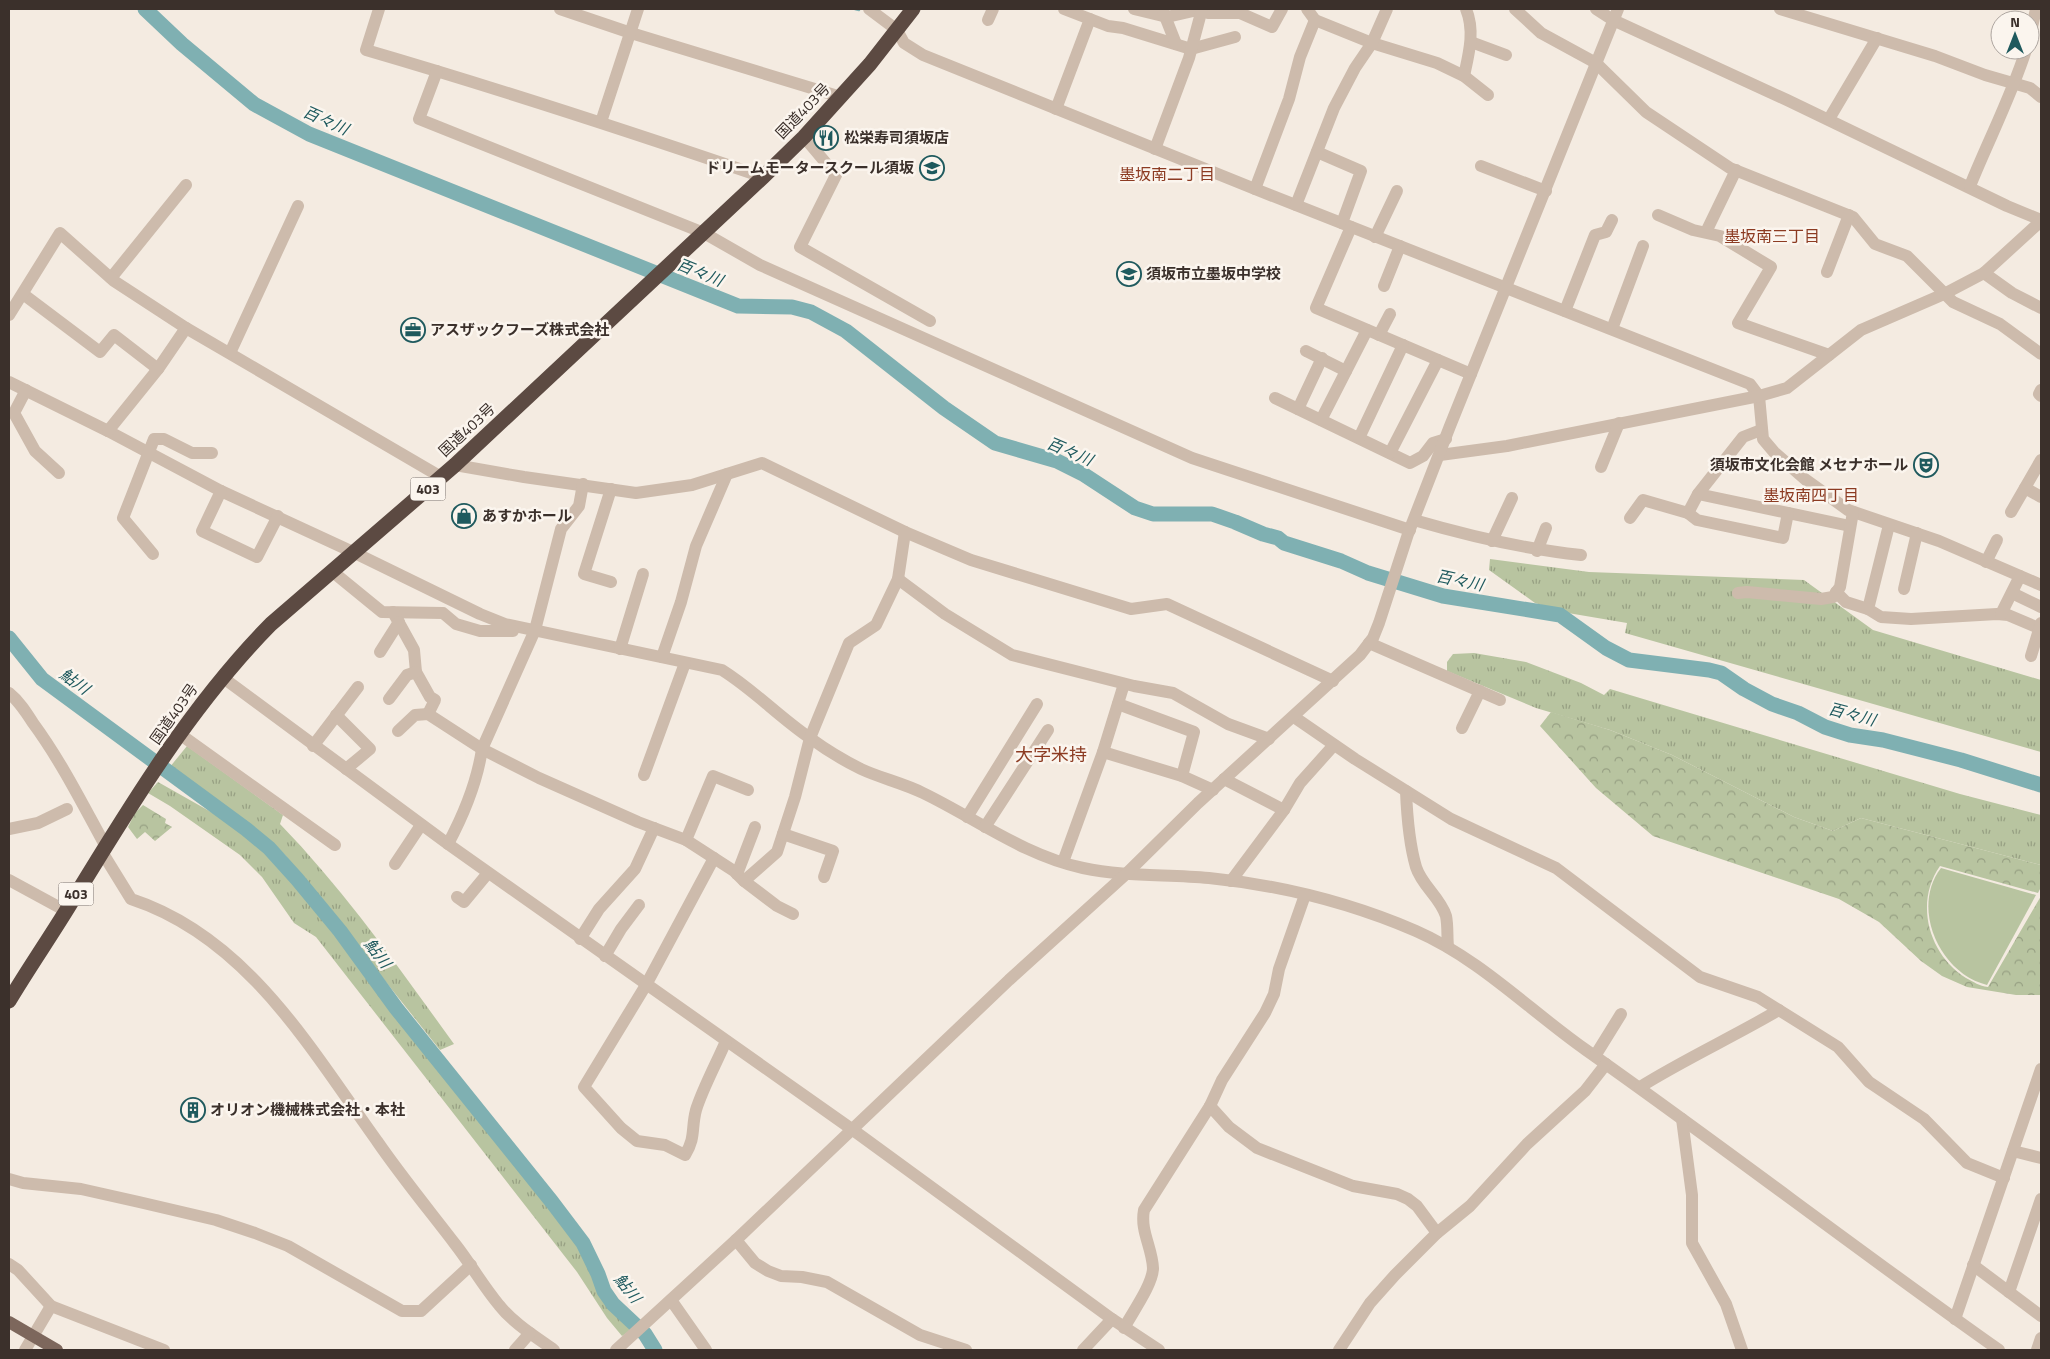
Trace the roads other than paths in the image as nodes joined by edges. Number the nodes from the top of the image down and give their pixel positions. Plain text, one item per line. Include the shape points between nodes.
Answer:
1 (380, 9) edge
2 (560, 9) edge
3 (638, 9) edge
4 (869, 9) edge
5 (913, 9) edge
6 (1064, 9) edge
7 (1134, 9) edge
8 (1202, 9) edge
9 (1282, 9) edge
10 (1307, 9) edge
11 (1387, 9) edge
12 (1466, 9) edge
13 (1515, 9) edge
14 (1596, 9) edge
15 (1780, 9) edge
16 (587, 13) edge
17 (1164, 13) edge
18 (1616, 14) edge
19 (1090, 19) junction
20 (1315, 20) junction
21 (896, 30) junction
22 (631, 33) junction
23 (1235, 37) dead end
24 (1877, 38) junction
25 (1471, 42) junction
26 (1372, 43) junction
27 (1176, 44) junction
28 (1191, 48) junction
29 (1506, 55) dead end
30 (2023, 60) edge
31 (1596, 64) junction
32 (437, 71) junction
33 (1464, 76) junction
34 (2015, 85) junction
35 (1488, 95) dead end
36 (841, 97) junction
37 (2041, 98) edge
38 (1056, 109) junction
39 (1829, 119) junction
40 (601, 122) junction
41 (804, 137) junction
42 (1154, 149) junction
43 (1317, 152) junction
44 (1481, 166) dead end
45 (1736, 170) junction
46 (763, 177) junction
47 (186, 184) dead end
48 (1970, 186) junction
49 (1255, 189) junction
50 (1397, 191) dead end
51 (1546, 191) junction
52 (1296, 205) junction
53 (298, 206) dead end
54 (1658, 215) dead end
55 (1849, 216) junction
56 (1612, 220) dead end
57 (2041, 221) edge
58 (1347, 225) junction
59 (1706, 232) junction
60 (703, 234) junction
61 (1375, 237) junction
62 (1400, 246) junction
63 (1644, 246) dead end
64 (1828, 272) dead end
65 (1984, 273) junction
66 (111, 278) junction
67 (1384, 286) dead end
68 (1507, 287) junction
69 (23, 294) junction
70 (1944, 294) junction
71 (2041, 308) edge
72 (1565, 311) junction
73 (1390, 314) dead end
74 (9, 315) edge
75 (930, 321) dead end
76 (186, 328) junction
77 (1612, 329) junction
78 (1367, 330) junction
79 (1379, 335) junction
80 (1403, 345) junction
81 (1306, 351) dead end
82 (230, 353) junction
83 (2041, 354) edge
84 (1829, 355) junction
85 (1322, 358) junction
86 (1438, 360) junction
87 (158, 369) junction
88 (1346, 371) junction
89 (1471, 374) junction
90 (9, 382) edge
91 (26, 390) junction
92 (2041, 390) edge
93 (1759, 396) junction
94 (2041, 396) edge
95 (1276, 398) dead end
96 (1298, 409) junction
97 (1321, 420) junction
98 (1619, 423) junction
99 (1762, 430) junction
100 (108, 431) junction
101 (1359, 438) junction
102 (1446, 439) junction
103 (148, 453) junction
104 (212, 453) dead end
105 (1390, 453) junction
106 (1440, 455) junction
107 (2041, 460) edge
108 (455, 465) junction
109 (1601, 467) dead end
110 (59, 472) dead end
111 (727, 474) junction
112 (441, 477) junction
113 (583, 484) junction
114 (2025, 488) junction
115 (611, 489) junction
116 (221, 492) junction
117 (1698, 494) junction
118 (2041, 497) edge
119 (1512, 498) dead end
120 (1853, 512) junction
121 (2011, 512) dead end
122 (1688, 513) junction
123 (1788, 513) junction
124 (278, 516) junction
125 (1630, 518) dead end
126 (1889, 525) junction
127 (1850, 526) junction
128 (1411, 528) junction
129 (1546, 528) dead end
130 (905, 532) junction
131 (1917, 533) junction
132 (1997, 540) dead end
133 (1492, 541) junction
134 (1537, 551) junction
135 (355, 553) junction
136 (153, 554) dead end
137 (1581, 555) dead end
138 (1986, 562) junction
139 (333, 572) junction
140 (643, 574) dead end
141 (2020, 576) junction
142 (898, 579) junction
143 (611, 582) dead end
144 (2041, 584) edge
145 (1904, 589) dead end
146 (1836, 592) junction
147 (2012, 593) junction
148 (1738, 594) dead end
149 (2041, 607) edge
150 (1868, 609) junction
151 (2001, 614) junction
152 (396, 617) junction
153 (2040, 627) edge
154 (535, 630) junction
155 (1369, 643) junction
156 (620, 649) junction
157 (380, 652) dead end
158 (2031, 656) dead end
159 (662, 657) junction
160 (685, 663) junction
161 (416, 672) junction
162 (222, 677) junction
163 (1333, 681) junction
164 (1124, 684) junction
165 (358, 687) dead end
166 (1480, 691) junction
167 (9, 693) edge
168 (389, 699) dead end
169 (1500, 700) dead end
170 (1037, 704) dead end
171 (1118, 704) junction
172 (428, 714) junction
173 (336, 715) junction
174 (1294, 717) junction
175 (1462, 722) dead end
176 (1048, 730) dead end
177 (398, 731) dead end
178 (181, 735) junction
179 (810, 738) junction
180 (1269, 739) junction
181 (1334, 745) junction
182 (313, 746) junction
183 (482, 749) junction
184 (1103, 752) junction
185 (346, 769) junction
186 (644, 775) dead end
187 (1182, 776) junction
188 (1224, 780) junction
189 (748, 790) dead end
190 (1213, 790) junction
191 (1406, 791) junction
192 (67, 809) dead end
193 (1284, 810) junction
194 (967, 817) junction
195 (421, 825) junction
196 (755, 827) dead end
197 (985, 827) junction
198 (654, 828) junction
199 (9, 829) edge
200 (782, 834) junction
201 (686, 840) junction
202 (448, 844) junction
203 (336, 845) dead end
204 (104, 849) junction
205 (714, 858) junction
206 (1063, 862) junction
207 (395, 864) dead end
208 (488, 873) junction
209 (1126, 874) junction
210 (741, 878) junction
211 (824, 878) dead end
212 (9, 880) edge
213 (1231, 881) junction
214 (1305, 895) junction
215 (463, 902) dead end
216 (639, 904) dead end
217 (66, 911) junction
218 (793, 914) dead end
219 (580, 938) junction
220 (1448, 947) junction
221 (605, 956) junction
222 (646, 985) junction
223 (9, 1001) edge
224 (1778, 1010) junction
225 (1620, 1014) dead end
226 (726, 1041) junction
227 (1595, 1056) junction
228 (1606, 1064) junction
229 (2041, 1069) edge
230 (1640, 1087) junction
231 (1210, 1106) junction
232 (1682, 1119) junction
233 (852, 1130) junction
234 (2013, 1151) junction
235 (2041, 1158) edge
236 (2004, 1178) junction
237 (9, 1179) edge
238 (2041, 1198) edge
239 (1437, 1233) junction
240 (736, 1240) junction
241 (9, 1264) edge
242 (471, 1265) junction
243 (1973, 1265) junction
244 (2009, 1292) junction
245 (669, 1302) junction
246 (51, 1306) junction
247 (2041, 1316) edge
248 (1112, 1319) junction
249 (1955, 1319) junction
250 (9, 1322) edge
251 (1124, 1328) junction
252 (530, 1333) junction
253 (33, 1335) junction
254 (2041, 1338) edge
255 (617, 1349) edge
256 (25, 1350) edge
257 (57, 1350) edge
258 (164, 1350) edge
259 (515, 1350) edge
260 (554, 1350) edge
261 (706, 1350) edge
262 (966, 1350) edge
263 (1083, 1350) edge
264 (1159, 1350) edge
265 (1339, 1350) edge
266 (1742, 1350) edge
267 (2000, 1350) edge
268 (2037, 1350) edge

1 - 32 street via 366,50
2 - 16 street
3 - 22 street
4 - 21 street
5 - 21 highway, 国道403号 / 403
6 - 19 street
7 - 17 street
8 - 9 street via 1208,13 1240,13 1272,27
8 - 17 street
8 - 28 street
10 - 20 street
11 - 26 street
12 - 25 street via 1471,20
13 - 31 street via 1541,33
14 - 18 street
15 - 24 street
16 - 22 street
17 - 27 street
18 - 31 street
18 - 39 street
19 - 27 street
19 - 38 street
20 - 26 street
20 - 49 street
21 - 36 highway, 国道403号 / 403
21 - 38 street via 904,43 923,55
22 - 36 street
22 - 40 street
23 - 28 street
24 - 34 street
24 - 39 street
25 - 29 street
25 - 33 street
26 - 33 street via 1437,63
26 - 43 street via 1334,108
27 - 28 street
28 - 42 street
30 - 34 street
31 - 45 street via 1646,112
31 - 51 street
32 - 40 street
32 - 60 street via 420,119
33 - 35 street
34 - 37 street via 2030,88
34 - 48 street
36 - 41 highway, 国道403号 / 403
38 - 42 street
39 - 48 street
40 - 46 street
41 - 46 highway, 国道403号 / 403
41 - 75 street via 836,175 800,247
42 - 49 street
43 - 52 street
43 - 58 street via 1361,172
44 - 51 street
45 - 55 street
45 - 59 street
46 - 60 highway, 国道403号 / 403
47 - 66 street
48 - 57 street
49 - 52 street
50 - 61 street
51 - 68 street
52 - 58 street
53 - 82 street
54 - 59 street
55 - 64 street
55 - 70 street via 1875,244 1908,256
56 - 72 street via 1606,232 1595,235
57 - 65 street
58 - 61 street
58 - 78 street via 1316,308
59 - 84 street via 1720,236 1771,267 1738,323
60 - 108 highway, 国道403号 / 403
60 - 128 street via 760,265 1192,458
61 - 62 street
62 - 67 street
62 - 68 street
63 - 77 street
65 - 70 street
65 - 71 street
66 - 69 street via 60,233
66 - 76 street
68 - 72 street
68 - 89 street
69 - 74 street
69 - 87 street via 100,352 114,334
70 - 83 street via 1953,302 2000,324
70 - 84 street via 1860,330
72 - 77 street
73 - 79 street
76 - 82 street
76 - 87 street
77 - 93 street via 1750,384
78 - 79 street
78 - 88 street
79 - 80 street
80 - 86 street
80 - 101 street
81 - 85 street
82 - 112 street
84 - 93 street via 1787,388
85 - 88 street
85 - 96 street
86 - 89 street
86 - 105 street
87 - 100 street
88 - 97 street
89 - 102 street
90 - 91 street
91 - 100 street
91 - 110 street via 14,413 35,451
92 - 94 street
93 - 98 street
93 - 99 street
95 - 96 street
96 - 97 street
97 - 101 street
98 - 106 street via 1507,446
98 - 109 street
99 - 117 street via 1743,437
99 - 120 street via 1763,439 1774,452 1806,480
100 - 103 street
101 - 105 street
102 - 105 street via 1433,443 1423,456 1410,463
102 - 106 street
103 - 104 street via 154,439 164,439 192,453
103 - 116 street
103 - 136 street via 123,518
106 - 128 street
107 - 114 street
108 - 112 highway, 国道403号 / 403
108 - 113 street
111 - 115 street via 661,490 636,493
111 - 130 street via 762,463
111 - 159 street via 696,546
112 - 135 highway, 国道403号 / 403
113 - 115 street
113 - 154 street via 579,506 561,529
114 - 118 street
114 - 121 street
115 - 143 street via 584,574
116 - 124 street
116 - 124 street via 202,531 257,556
117 - 122 street
117 - 123 street
119 - 133 street
120 - 126 street
120 - 127 street
122 - 123 street via 1697,520 1783,538
122 - 125 street via 1643,500
123 - 127 street
124 - 135 street
126 - 131 street
126 - 150 street
127 - 146 street via 1840,587
128 - 133 street
128 - 155 street via 1380,623
129 - 134 street
130 - 142 street
130 - 163 street via 972,560 1131,609 1167,604
131 - 138 street
131 - 145 street
132 - 138 street
133 - 134 street
134 - 137 street
135 - 139 highway, 国道403号 / 403
135 - 154 street via 480,614 505,624
138 - 141 street
139 - 152 street via 382,612
139 - 162 highway, 国道403号 / 403 via 271,624
140 - 156 street
141 - 144 street
141 - 147 street
142 - 164 street via 945,614 1012,655
142 - 179 street via 876,625 849,643
146 - 148 street via 1833,597 1821,599 1747,592
146 - 150 street via 1846,602
147 - 149 street
147 - 151 street
150 - 151 street via 1881,617
151 - 153 street
152 - 154 street via 443,613 456,624 480,631
152 - 157 street
152 - 161 street via 414,650
153 - 158 street
154 - 156 street
154 - 183 street
155 - 163 street
155 - 166 street
156 - 159 street
159 - 160 street
160 - 179 street via 722,670
160 - 186 street
161 - 168 street via 407,675
161 - 172 street via 435,700
162 - 178 highway, 国道403号 / 403
162 - 182 street
163 - 174 street
164 - 171 street
164 - 180 street via 1173,693 1228,724
165 - 173 street
166 - 169 street
166 - 175 street
167 - 204 street via 64,769
170 - 194 street
171 - 184 street
171 - 187 street via 1194,732
172 - 177 street via 415,715
172 - 183 street
173 - 182 street
173 - 185 street via 370,749
174 - 180 street
174 - 181 street
176 - 197 street
178 - 203 street
178 - 204 highway, 国道403号 / 403
179 - 194 street via 861,769 919,791
179 - 200 street
180 - 188 street
181 - 191 street
181 - 193 street via 1300,783
182 - 185 street
183 - 198 street via 539,778
183 - 202 street via 471,796
184 - 187 street
184 - 206 street
185 - 195 street
187 - 190 street
188 - 190 street
188 - 193 street
189 - 201 street via 713,776
190 - 209 street
191 - 220 street via 1416,867 1446,916
191 - 224 street via 1452,819 1556,868 1700,977 1758,997
192 - 199 street via 38,823
193 - 213 street
194 - 197 street
195 - 202 street
195 - 207 street
196 - 210 street
197 - 206 street via 1036,853
198 - 201 street
198 - 219 street via 635,870 599,909
200 - 210 street via 777,852
200 - 211 street via 833,851
201 - 205 street
202 - 208 street
204 - 217 highway, 国道403号 / 403
204 - 242 street via 131,899 183,922 226,952 273,998
205 - 210 street
205 - 222 street
206 - 209 street
208 - 215 street
208 - 219 street
209 - 213 street
209 - 233 street
210 - 218 street via 777,906
212 - 217 street
213 - 214 street
214 - 220 street via 1370,914
214 - 231 street via 1265,1014 1222,1080
216 - 221 street
217 - 223 highway, 国道403号 / 403
219 - 221 street
220 - 227 street
221 - 222 street
222 - 226 street
222 - 226 street via 584,1087 637,1141 665,1145 685,1156 691,1146 696,1111
224 - 230 street
224 - 236 street via 1838,1046 1869,1082 1924,1119 1967,1163
225 - 227 street
226 - 233 street
227 - 228 street
228 - 230 street
228 - 239 street via 1585,1091 1527,1144 1470,1206
229 - 234 street
230 - 232 street
231 - 239 street via 1229,1127 1257,1148 1353,1186 1408,1199
231 - 251 street via 1144,1210 1143,1228 1153,1269
232 - 249 street
232 - 266 street via 1692,1195 1692,1243 1726,1304
233 - 240 street
233 - 248 street
234 - 235 street
234 - 236 street
236 - 243 street
237 - 242 street via 80,1189 216,1220 255,1233 288,1246 402,1311 421,1311
238 - 244 street
239 - 265 street via 1370,1304
240 - 245 street
240 - 262 street via 754,1263 768,1271 781,1276 802,1276 827,1282 920,1335
241 - 246 street
242 - 252 street via 499,1306
243 - 244 street
243 - 249 street
244 - 247 street
245 - 255 street
245 - 261 street
246 - 253 street
246 - 258 street
248 - 251 street
248 - 263 street
249 - 267 street
250 - 253 main road
251 - 264 street
252 - 259 street
252 - 260 street
253 - 256 street
253 - 257 main road
254 - 268 street

